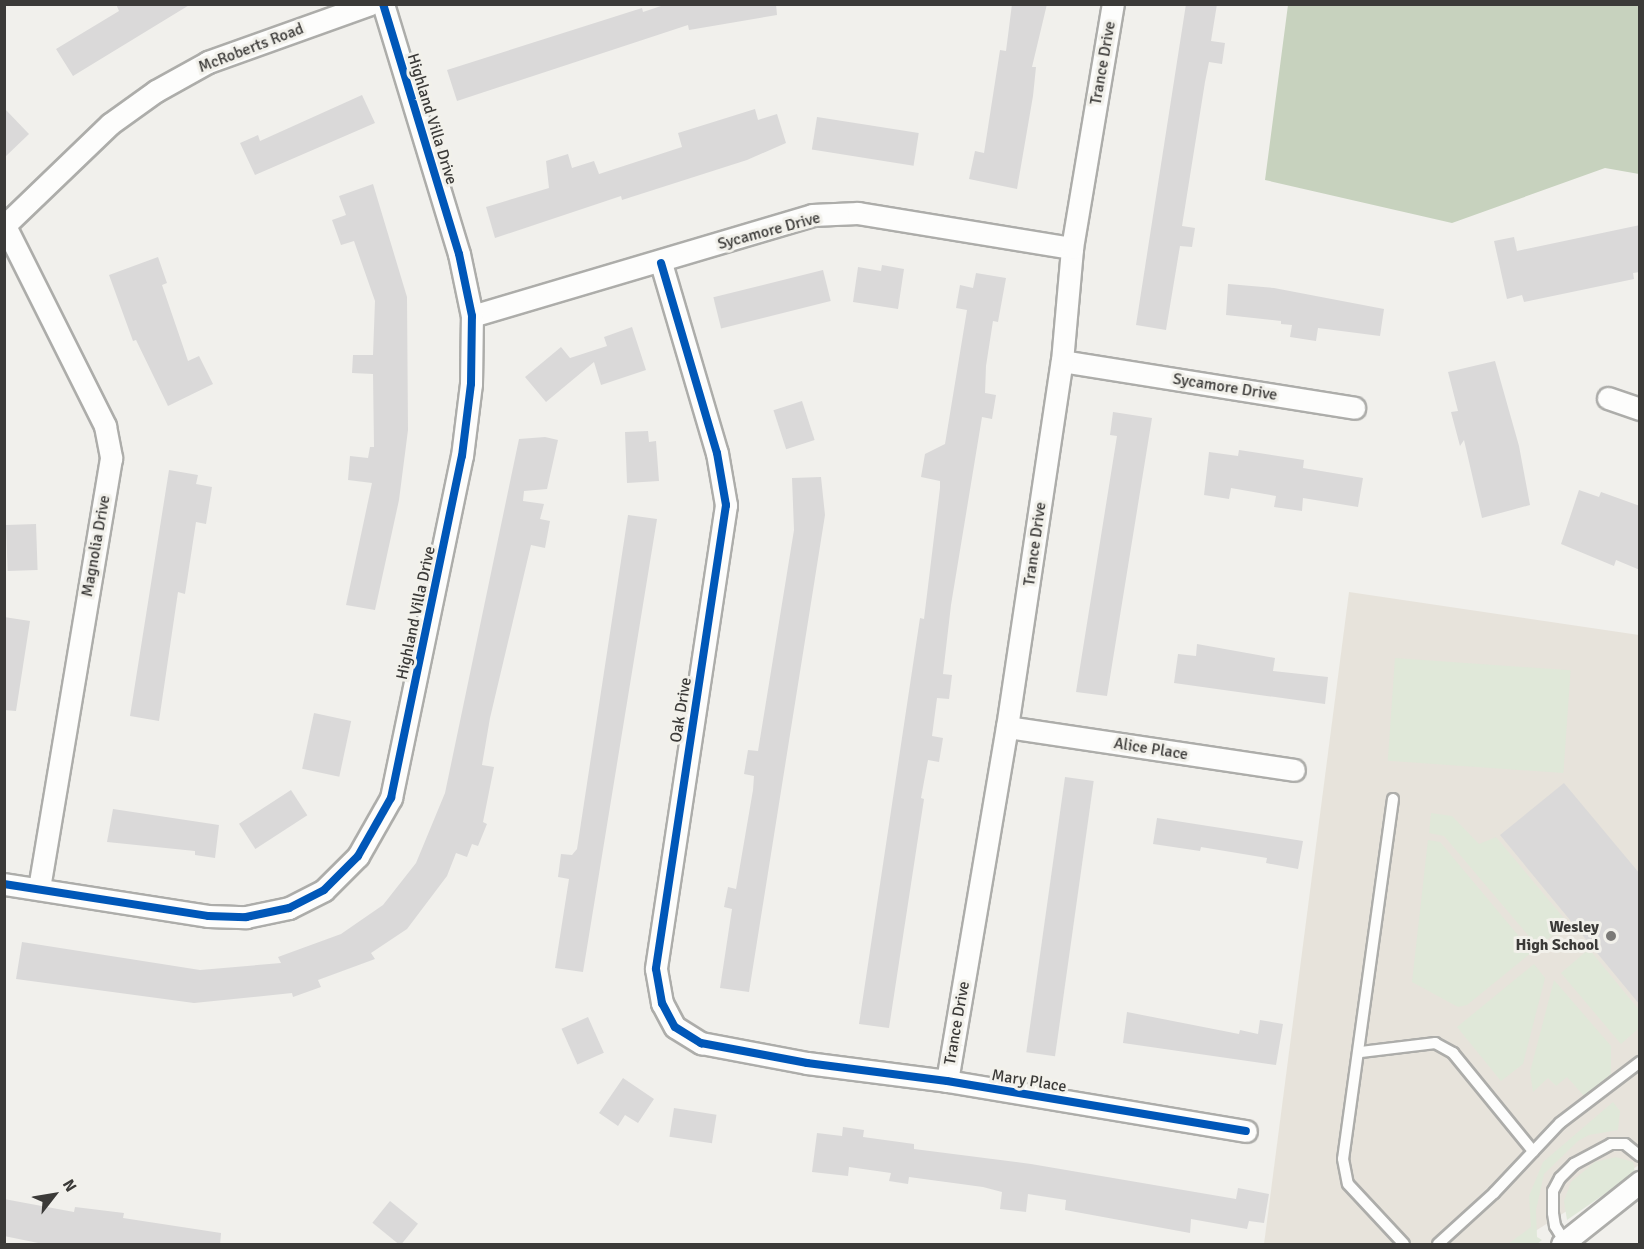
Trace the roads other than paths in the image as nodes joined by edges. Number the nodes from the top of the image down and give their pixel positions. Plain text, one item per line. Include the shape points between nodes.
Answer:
1 (370, 4) edge
2 (383, 4) edge
3 (1113, 4) edge
4 (5, 226) edge
5 (1072, 248) junction
6 (661, 263) junction
7 (472, 316) junction
8 (1062, 361) junction
9 (1608, 398) dead end
10 (1354, 408) dead end
11 (1640, 409) edge
12 (1007, 727) junction
13 (1294, 770) dead end
14 (1393, 799) dead end
15 (4, 884) edge
16 (39, 887) junction
17 (1361, 1052) junction
18 (1640, 1062) edge
19 (807, 1063) joint
20 (947, 1081) junction
21 (1246, 1131) dead end
22 (1533, 1151) junction
23 (1640, 1156) edge
24 (1640, 1182) edge
25 (1563, 1243) edge
26 (1404, 1245) edge
27 (1438, 1245) edge

1 - 4 street, McRoberts Road via 208,62 156,91 110,124
2 - 7 street, Highland Villa Drive via 459,254
3 - 5 street, Trance Drive
4 - 16 street, Magnolia Drive via 105,426 111,458
5 - 6 street, Sycamore Drive via 858,213 812,215
5 - 8 street, Trance Drive
6 - 7 street, Sycamore Drive
6 - 19 street, Oak Drive via 717,453 726,505 658,949 656,969 662,1003 675,1027 701,1043
7 - 16 street, Highland Villa Drive via 471,384 462,456 391,798 358,856 324,890 289,908 246,916 208,916
8 - 10 street, Sycamore Drive
8 - 12 street, Trance Drive
9 - 11 street
12 - 13 street, Alice Place
12 - 20 street, Trance Drive
14 - 17 lane
15 - 16 street, Highland Villa Drive
17 - 22 lane via 1435,1043 1453,1053
17 - 26 lane via 1343,1159 1348,1184
18 - 22 lane via 1560,1123
19 - 20 street, Mary Place
20 - 21 street, Mary Place
22 - 27 lane
23 - 25 lane via 1625,1144 1611,1144 1574,1164 1560,1178 1553,1191 1552,1213
24 - 25 street

